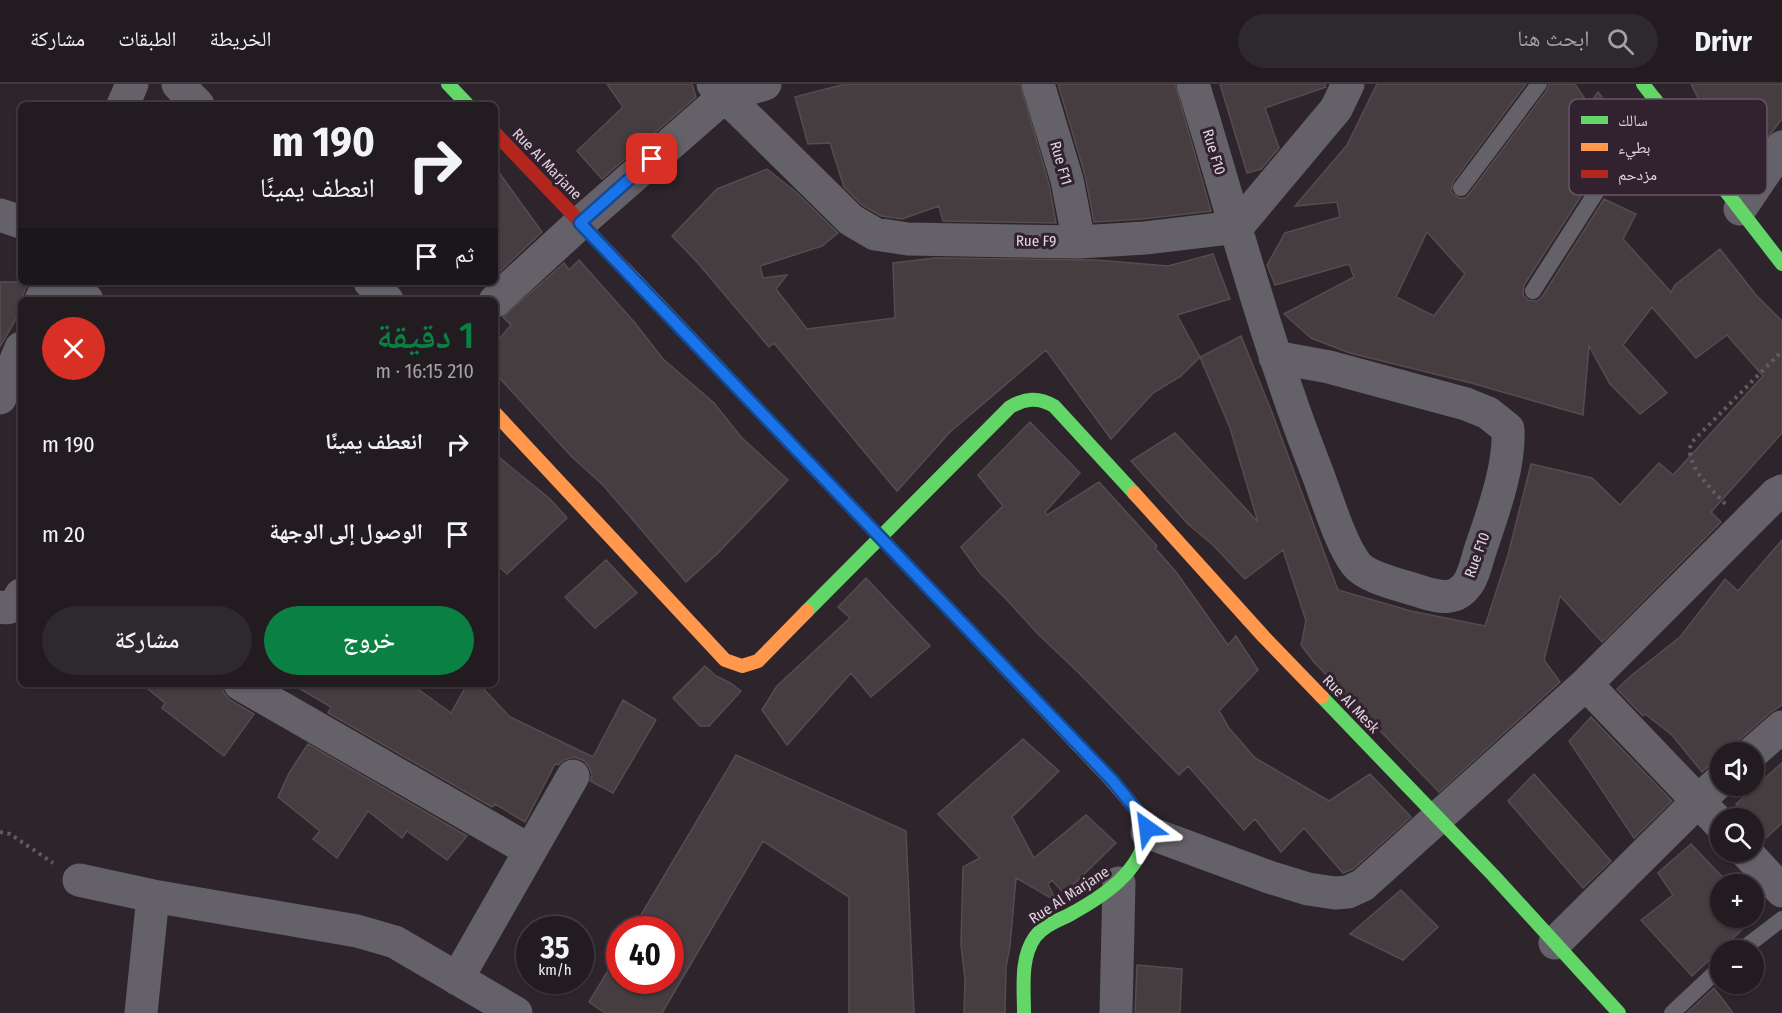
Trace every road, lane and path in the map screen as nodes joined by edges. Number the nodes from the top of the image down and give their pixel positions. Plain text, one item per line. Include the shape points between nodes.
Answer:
1 (132, 84) edge
2 (178, 84) edge
3 (448, 84) edge
4 (765, 84) edge
5 (1038, 84) edge
6 (1193, 84) edge
7 (1348, 84) edge
8 (1539, 84) edge
9 (1643, 84) edge
10 (719, 90) edge
11 (1655, 99) edge
12 (124, 102) edge
13 (195, 102) edge
14 (465, 102) edge
15 (498, 136) edge
16 (1782, 147) edge
17 (1767, 169) edge
18 (1461, 189) dead end
19 (1595, 195) edge
20 (1729, 195) edge
21 (1749, 195) edge
22 (1740, 209) junction
23 (0, 215) edge
24 (18, 221) edge
25 (580, 223) junction
26 (1237, 227) junction
27 (1079, 242) junction
28 (1782, 264) edge
29 (71, 285) edge
30 (373, 285) edge
31 (1533, 291) dead end
32 (84, 297) edge
33 (384, 297) edge
34 (498, 298) edge
35 (1782, 351) edge
36 (18, 355) edge
37 (1275, 357) junction
38 (0, 398) edge
39 (498, 416) edge
40 (1782, 491) edge
41 (1743, 526) junction
42 (880, 538) junction
43 (18, 600) edge
44 (0, 607) edge
45 (1586, 684) junction
46 (245, 687) edge
47 (1782, 727) edge
48 (1764, 743) edge
49 (573, 777) dead end
50 (1710, 791) edge
51 (1437, 818) junction
52 (0, 831) edge
53 (1147, 831) junction
54 (529, 850) junction
55 (1755, 862) edge
56 (79, 880) joint
57 (1119, 883) junction
58 (1782, 891) edge
59 (153, 896) junction
60 (1782, 919) edge
61 (1754, 940) edge
62 (1555, 943) junction
63 (1710, 977) edge
64 (457, 978) junction
65 (141, 1013) edge
66 (516, 1013) edge
67 (1024, 1013) edge
68 (1116, 1013) edge
69 (1619, 1013) edge
70 (1672, 1013) edge

1 - 12 street
2 - 13 street
3 - 14 street
4 - 10 street
5 - 27 street, Rue F11 via 1067,180
6 - 26 street, Rue F10
7 - 26 street via 1336,110
8 - 18 lane
9 - 11 street
10 - 25 street
10 - 27 street, Rue F9 via 851,220 875,234 908,239
15 - 25 street, Rue Al Marjane
16 - 17 street
19 - 31 lane
20 - 22 street
21 - 22 street
22 - 28 street
23 - 24 street
25 - 34 street
25 - 42 street, Rue Al Marjane
26 - 27 street, Rue F9
26 - 37 street, Rue F10
29 - 32 street
30 - 33 street
35 - 41 path via 1690,447 1693,466
36 - 38 street
37 - 37 street, Rue F10 via 1346,547 1357,565 1383,579 1441,598 1455,596 1464,589 1489,522 1505,463 1508,429 1488,413 1466,404 1329,367
39 - 42 street via 725,660 738,667 758,661
40 - 41 street
41 - 45 street
42 - 51 street, Rue Al Mesk via 1015,404 1026,398 1043,399 1054,406 1263,637
42 - 53 street, Rue Al Marjane via 1112,780 1144,819
43 - 44 street via 14,606
45 - 50 street
45 - 51 street
46 - 54 street
47 - 48 street
49 - 54 street
50 - 62 street
51 - 53 street via 1363,885 1335,893 1269,877
51 - 62 street, Rue Al Mesk
52 - 56 path
53 - 57 street, Rue Al Marjane via 1138,857
54 - 64 street
55 - 58 street
56 - 59 street
57 - 67 street, Rue Al Marjane via 1035,935 1026,956
57 - 68 street
59 - 64 street via 357,931 395,942
59 - 65 street
60 - 61 lane
62 - 69 street, Rue Al Mesk
63 - 70 lane
64 - 66 street

